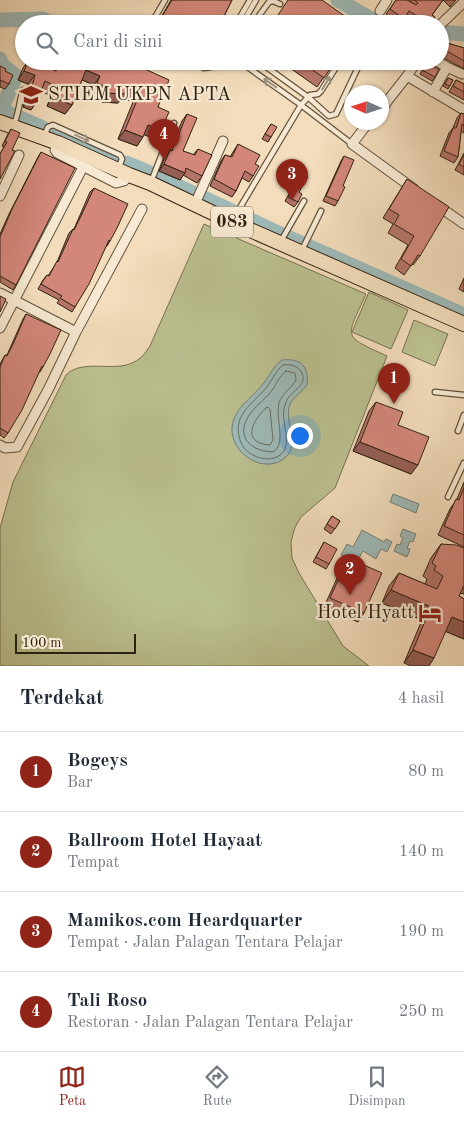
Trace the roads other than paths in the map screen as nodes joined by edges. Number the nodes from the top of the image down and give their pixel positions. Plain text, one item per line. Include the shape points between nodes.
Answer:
1 (165, 0) edge
2 (250, 0) edge
3 (256, 0) edge
4 (387, 0) edge
5 (464, 2) edge
6 (280, 4) dead end
7 (380, 11) dead end
8 (156, 15) edge
9 (241, 15) edge
10 (247, 15) edge
11 (260, 15) edge
12 (449, 16) edge
13 (449, 68) edge
14 (251, 70) edge
15 (270, 70) edge
16 (334, 70) edge
17 (357, 70) edge
18 (411, 70) edge
19 (445, 70) edge
20 (462, 74) dead end
21 (407, 76) junction
22 (23, 90) dead end
23 (433, 92) junction
24 (308, 97) junction
25 (389, 99) edge
26 (301, 105) junction
27 (464, 110) edge
28 (12, 121) edge
29 (174, 123) dead end
30 (363, 130) edge
31 (43, 137) junction
32 (223, 141) dead end
33 (58, 143) junction
34 (352, 144) junction
35 (20, 154) dead end
36 (83, 167) junction
37 (124, 173) junction
38 (150, 183) junction
39 (0, 196) edge
40 (304, 201) dead end
41 (195, 204) junction
42 (142, 209) dead end
43 (321, 211) dead end
44 (234, 217) junction
45 (464, 224) edge
46 (282, 241) junction
47 (302, 251) junction
48 (0, 293) edge
49 (15, 300) junction
50 (464, 324) edge
51 (0, 328) edge
52 (76, 332) junction
53 (435, 392) dead end
54 (464, 396) edge
55 (464, 417) edge
56 (458, 431) dead end
57 (0, 445) edge
58 (464, 463) edge
59 (448, 497) dead end

1 - 8 lane
2 - 9 lane
3 - 10 lane
4 - 7 street
5 - 12 street
6 - 11 lane via 269,2
13 - 20 street
26 -> 14 lane
15 - 24 lane
24 -> 16 lane via 321,91
17 - 24 lane via 336,114 329,116
18 - 21 street
19 - 23 street
21 - 23 street
21 - 25 street
22 - 28 lane
23 - 27 street
24 - 26 lane
26 - 34 lane
26 - 44 lane
28 - 31 main road, 083
29 - 38 lane
30 - 34 street
31 - 33 main road, 083
31 -> 37 lane via 48,127 53,125 120,155
32 - 41 street
33 - 36 street via 57,153
33 - 37 main road, 083
34 - 45 street
35 - 39 street
36 - 37 street via 116,183 124,181
36 - 49 street
37 - 38 main road, 083
38 - 41 main road, 083
40 - 46 lane
41 - 44 main road, 083
42 - 52 street
43 - 47 lane
44 - 46 main road, 083
46 - 47 main road, 083
47 - 50 main road, 083
48 - 49 street
49 - 51 street
49 - 52 street
52 - 57 street via 17,447 11,449
53 - 54 lane
55 - 56 lane
58 - 59 lane

